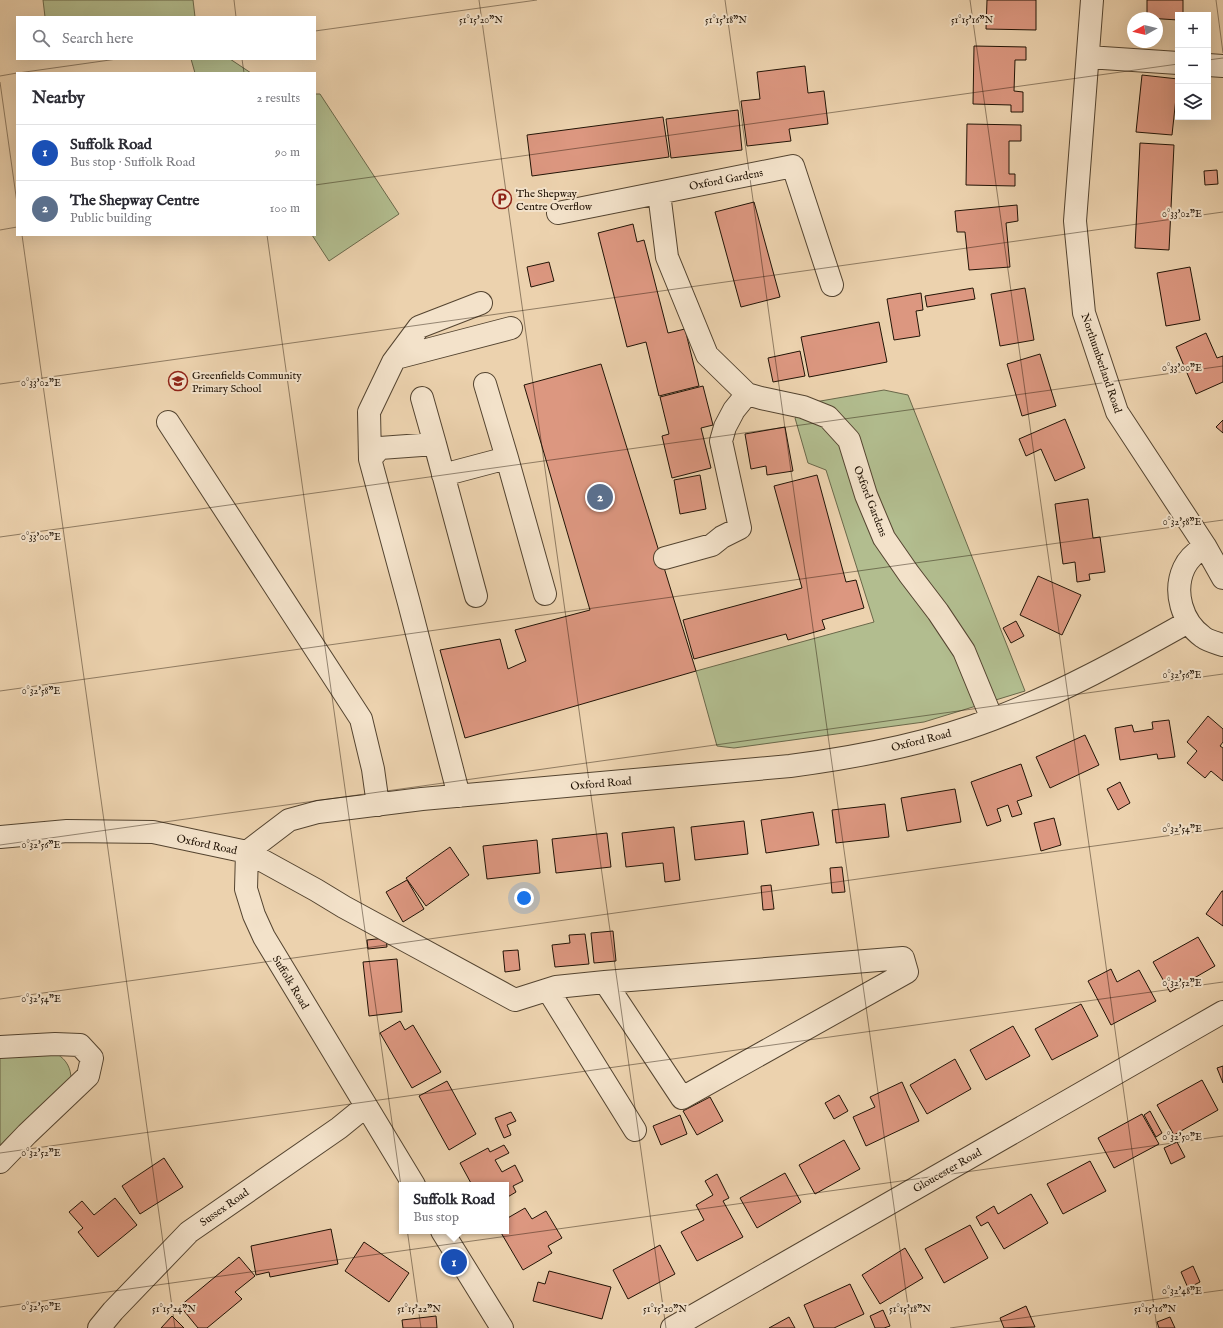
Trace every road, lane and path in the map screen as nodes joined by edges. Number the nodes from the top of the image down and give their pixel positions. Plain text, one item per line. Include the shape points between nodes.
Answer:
1 (1092, 0) edge
2 (1088, 57) junction
3 (1175, 63) edge
4 (1211, 65) edge
5 (1223, 66) edge
6 (660, 193) junction
7 (558, 213) dead end
8 (832, 285) dead end
9 (481, 302) dead end
10 (511, 328) dead end
11 (396, 358) junction
12 (485, 384) dead end
13 (747, 394) junction
14 (422, 398) dead end
15 (168, 422) dead end
16 (428, 444) junction
17 (507, 458) junction
18 (370, 459) junction
19 (443, 475) junction
20 (1205, 546) junction
21 (665, 558) dead end
22 (1223, 578) edge
23 (545, 594) dead end
24 (476, 596) dead end
25 (1188, 622) junction
26 (1223, 645) edge
27 (992, 719) junction
28 (459, 796) junction
29 (378, 805) junction
30 (0, 837) edge
31 (247, 852) junction
32 (605, 982) junction
33 (548, 990) junction
34 (1223, 1012) edge
35 (0, 1048) edge
36 (366, 1106) junction
37 (635, 1130) dead end
38 (0, 1162) edge
39 (412, 1182) edge
40 (444, 1234) edge
41 (99, 1328) edge
42 (502, 1328) edge
43 (672, 1328) edge

1 - 2 street, Northumberland Road
2 - 3 street
2 - 20 street, Northumberland Road via 1075,221 1084,312 1117,412
4 - 5 street
6 - 7 street, Oxford Gardens
6 - 8 street, Oxford Gardens via 793,166
6 - 13 street, Oxford Gardens via 667,257 707,355
9 - 11 street via 419,327
10 - 11 street
11 - 18 street via 369,412
12 - 17 street
13 - 21 street via 725,426 721,441 740,528 712,545
13 - 27 street, Oxford Gardens via 803,407 828,417 849,440 866,494 884,538 964,651
14 - 16 street
15 - 29 street via 361,719 373,769
16 - 18 street via 380,448
16 - 19 street
17 - 19 street
17 - 23 street
18 - 28 street
19 - 24 street
20 - 22 street, Northumberland Road
20 - 25 street via 1194,554 1184,567 1180,580 1182,609
25 - 26 street via 1203,638
25 - 27 street, Oxford Road via 1113,664
27 - 28 street, Oxford Road via 928,739 838,760
28 - 29 street, Oxford Road
29 - 31 street, Oxford Road via 318,812 289,820
30 - 31 street, Oxford Road via 67,831 152,832
31 - 33 street via 514,1000
31 - 36 street, Suffolk Road via 246,889 264,937
32 - 32 street via 682,1098 907,972 903,958
32 - 33 street
33 - 37 street
34 - 43 street, Gloucester Road
35 - 38 street via 80,1045 92,1058 88,1076
36 - 39 street, Suffolk Road
36 - 41 street, Sussex Road via 339,1128 188,1232
40 - 42 street

